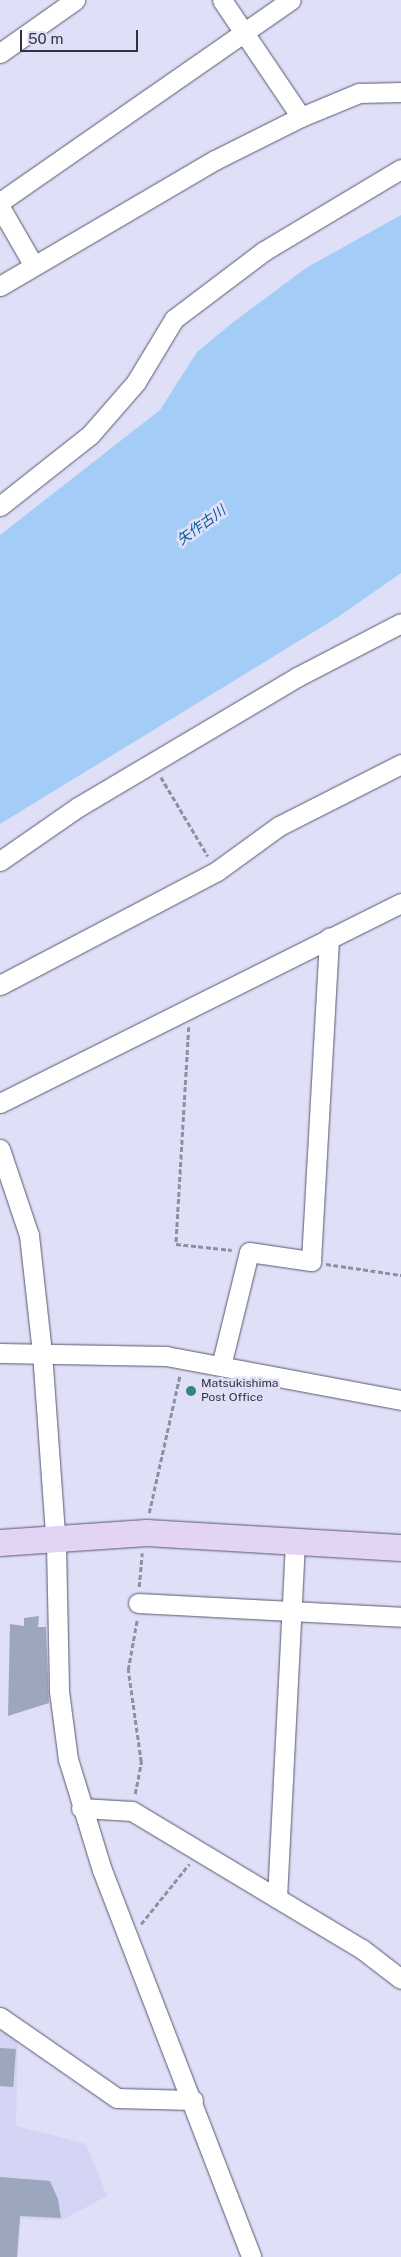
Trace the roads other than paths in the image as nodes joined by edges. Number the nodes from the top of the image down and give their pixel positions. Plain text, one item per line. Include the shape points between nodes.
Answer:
1 (75, 0) edge
2 (222, 0) edge
3 (291, 0) edge
4 (244, 32) junction
5 (0, 53) edge
6 (401, 92) edge
7 (301, 117) junction
8 (401, 169) edge
9 (0, 202) edge
10 (0, 207) edge
11 (34, 266) junction
12 (0, 286) edge
13 (0, 506) edge
14 (401, 623) edge
15 (401, 764) edge
16 (0, 861) edge
17 (401, 903) edge
18 (329, 938) junction
19 (0, 985) edge
20 (0, 1103) edge
21 (0, 1149) edge
22 (42, 1352) junction
23 (0, 1354) edge
24 (221, 1366) junction
25 (401, 1400) edge
26 (56, 1537) junction
27 (295, 1541) junction
28 (0, 1543) edge
29 (401, 1548) edge
30 (138, 1604) road end
31 (291, 1611) junction
32 (401, 1617) edge
33 (81, 1808) junction
34 (277, 1898) junction
35 (401, 1979) edge
36 (0, 2016) edge
37 (193, 2100) junction
38 (251, 2257) edge

1 - 5 street
2 - 4 street
3 - 4 street
4 - 7 street
4 - 9 street
6 - 7 street via 359,93
7 - 11 street via 215,160
8 - 13 street via 264,251 174,319 136,382 90,435
10 - 11 street
11 - 12 street
14 - 16 street via 297,677 78,806
15 - 19 street via 280,826 217,871
17 - 18 street
18 - 20 street
18 - 24 street via 311,1261 249,1252
21 - 22 street via 29,1235
22 - 23 street
22 - 24 street via 183,1359
22 - 26 street
24 - 25 street
26 - 27 street via 147,1533
26 - 28 street
26 - 33 street via 59,1691
27 - 29 street
27 - 31 street
30 - 31 street
31 - 32 street
31 - 34 street
33 - 34 street via 132,1811
33 - 37 street
34 - 35 street via 362,1949
36 - 37 street via 117,2098
37 - 38 street

